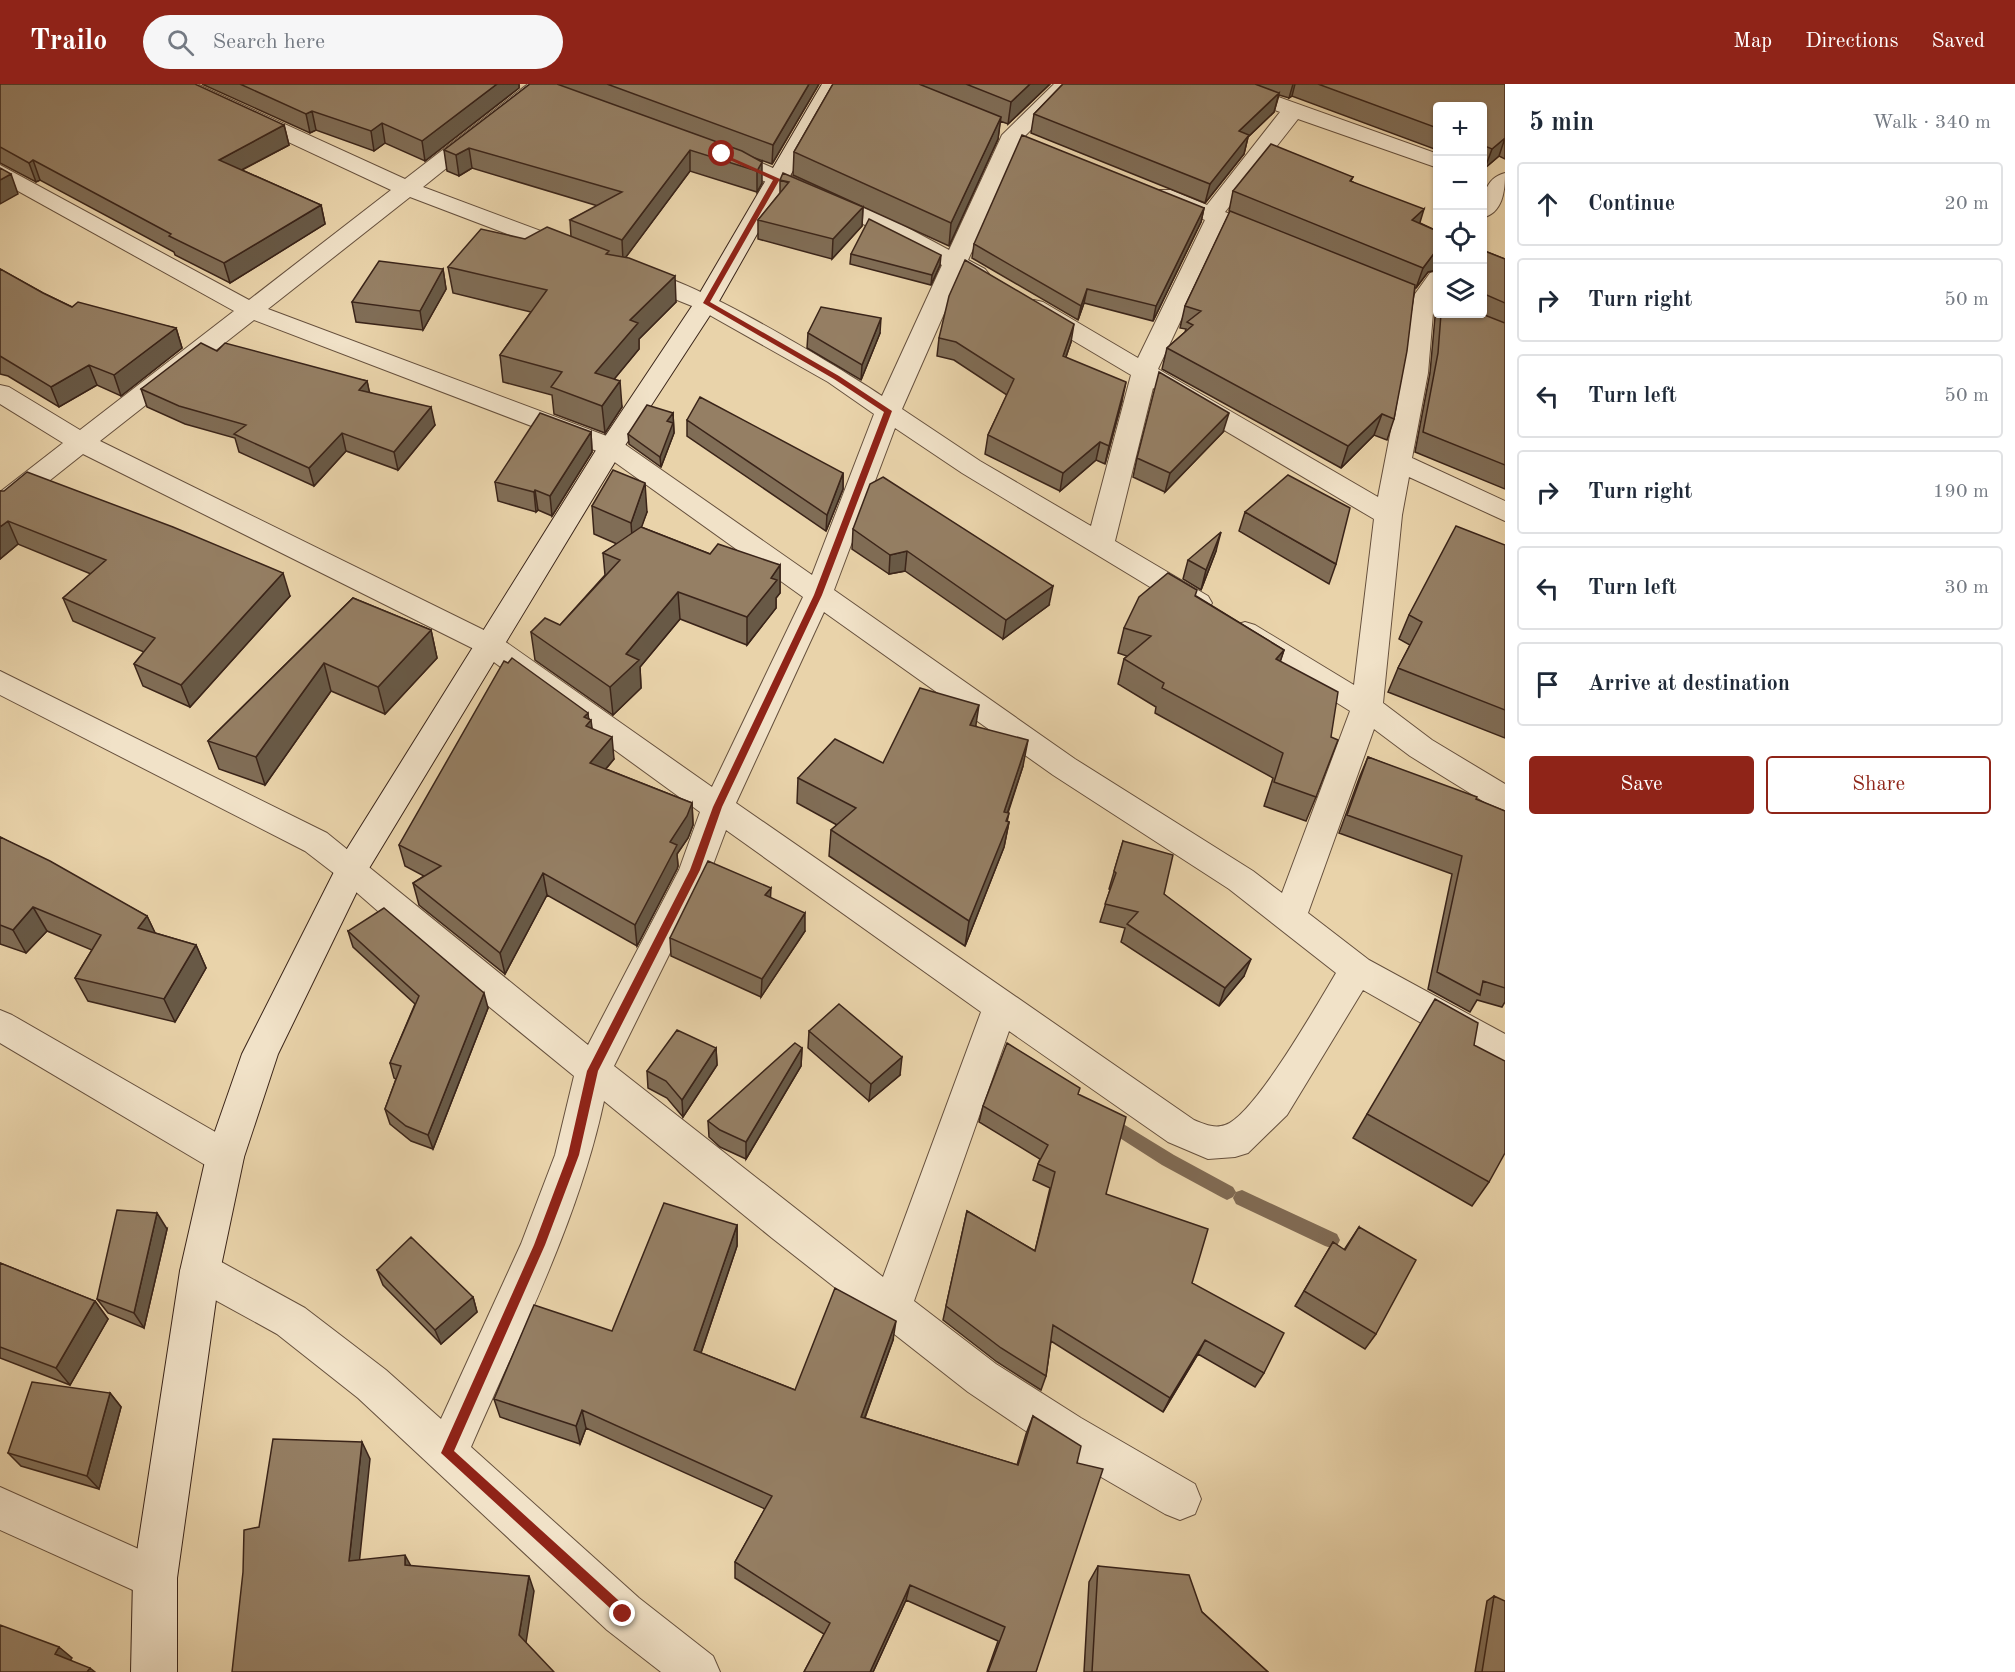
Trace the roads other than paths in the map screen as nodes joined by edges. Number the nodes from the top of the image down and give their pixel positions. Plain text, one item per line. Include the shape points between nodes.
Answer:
1 (180, 84) edge
2 (832, 84) edge
3 (1066, 84) edge
4 (1222, 84) edge
5 (541, 88) edge
6 (1294, 109) junction
7 (700, 146) edge
8 (1433, 161) edge
9 (0, 172) edge
10 (777, 179) junction
11 (1498, 184) edge
12 (406, 188) junction
13 (1145, 188) edge
14 (1483, 210) edge
15 (1215, 216) junction
16 (1283, 244) edge
17 (957, 262) junction
18 (1424, 295) edge
19 (706, 303) junction
20 (251, 311) junction
21 (1144, 372) junction
22 (0, 393) edge
23 (888, 411) junction
24 (82, 443) junction
25 (611, 447) junction
26 (1400, 463) junction
27 (0, 506) edge
28 (1505, 512) edge
29 (1388, 515) junction
30 (1100, 544) junction
31 (818, 595) junction
32 (490, 645) junction
33 (0, 682) edge
34 (1367, 707) junction
35 (1505, 799) edge
36 (718, 807) junction
37 (352, 869) junction
38 (1290, 918) junction
39 (1357, 970) junction
40 (1001, 1006) junction
41 (0, 1025) edge
42 (1505, 1052) edge
43 (593, 1071) junction
44 (225, 1157) junction
45 (200, 1271) junction
46 (892, 1307) junction
47 (447, 1453) junction
48 (1180, 1499) dead end
49 (0, 1508) edge
50 (155, 1578) junction
51 (154, 1672) edge
52 (697, 1672) edge

1 - 12 street
2 - 10 street
3 - 17 street via 1013,135
4 - 6 street
5 - 12 street
6 - 8 street
6 - 15 street
7 - 10 street
9 - 20 street
10 - 17 street
10 - 19 street
11 - 14 street
12 - 19 street
12 - 20 street
13 - 15 street
15 - 16 street
15 - 21 street
17 - 21 street
17 - 23 street
18 - 26 street
19 - 23 street via 837,377
19 - 25 street
20 - 24 street
20 - 25 street
21 - 29 street
21 - 30 street
22 - 24 street
23 - 30 street via 971,467
23 - 31 street
24 - 27 street
24 - 32 street
25 - 31 street
25 - 32 street
26 - 28 street
26 - 29 street
29 - 34 street
30 - 34 street
31 - 36 street
31 - 38 street via 1064,767 1241,880
32 - 36 street
32 - 37 street
33 - 37 street via 279,822 316,842
34 - 35 street via 1421,748
34 - 38 street
36 - 40 street
36 - 43 street via 695,870
37 - 43 street
37 - 44 street via 261,1054
38 - 39 street
39 - 40 street via 1274,1104 1235,1140 1208,1143 1181,1131
39 - 42 street
40 - 46 street
41 - 44 street
43 - 46 street
43 - 47 street via 574,1155 540,1245
44 - 45 street
45 - 47 street via 291,1321 372,1384
45 - 50 street
46 - 48 street via 982,1378 1066,1433
47 - 52 street via 623,1614
49 - 50 street
50 - 51 street

